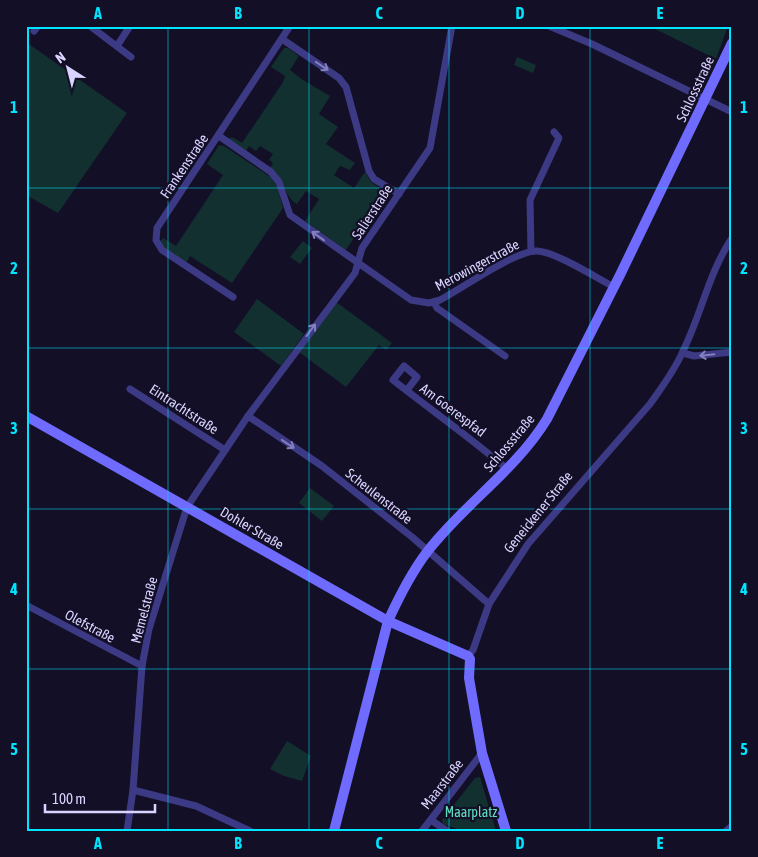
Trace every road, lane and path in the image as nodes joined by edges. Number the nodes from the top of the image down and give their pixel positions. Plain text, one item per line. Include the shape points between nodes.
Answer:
1 (90, 26) edge
2 (130, 26) edge
3 (290, 26) edge
4 (452, 26) edge
5 (549, 26) edge
6 (282, 39) junction
7 (732, 43) edge
8 (116, 46) junction
9 (131, 57) dead end
10 (706, 99) junction
11 (732, 112) edge
12 (554, 132) dead end
13 (219, 136) junction
14 (398, 194) junction
15 (732, 238) edge
16 (531, 251) junction
17 (358, 264) junction
18 (614, 287) junction
19 (233, 297) dead end
20 (434, 302) junction
21 (732, 352) edge
22 (683, 353) junction
23 (505, 356) dead end
24 (130, 389) dead end
25 (406, 390) dead end
26 (26, 416) edge
27 (248, 416) junction
28 (224, 450) junction
29 (507, 469) junction
30 (187, 507) junction
31 (428, 551) junction
32 (489, 604) junction
33 (26, 605) edge
34 (388, 621) junction
35 (468, 656) junction
36 (142, 666) junction
37 (482, 753) junction
38 (133, 790) junction
39 (431, 820) junction
40 (732, 826) edge
41 (127, 831) edge
42 (250, 831) edge
43 (334, 831) edge
44 (422, 831) edge
45 (447, 831) edge
46 (506, 831) edge
47 (726, 831) edge

1 - 8 street
2 - 8 street
3 - 6 street, Frankenstraße
4 - 14 street, Salierstraße via 430,148
5 - 10 street
6 - 13 street, Frankenstraße
6 -> 14 street via 339,78 346,88 369,171
7 - 10 street, Schlossstraße
8 - 9 street
10 - 11 street
10 - 18 street, Schlossstraße
12 - 16 street, Merowingerstraße via 559,138 530,200
17 -> 13 street, Merowingerstraße via 290,215 279,182 271,172
13 - 19 street, Frankenstraße via 157,228 156,240 162,250
14 - 17 street, Salierstraße via 362,248
15 - 22 street, Geneickener Straße via 719,261
16 - 18 street, Merowingerstraße via 553,256
16 - 20 street, Merowingerstraße
17 - 20 street, Merowingerstraße via 405,297 423,303
27 -> 17 street, Salierstraße via 355,273
18 - 29 street, Schlossstraße via 536,438
20 - 23 street, Merowingerstraße via 437,308
21 -> 22 street via 694,356
22 - 32 street, Geneickener Straße via 650,404 528,544
24 - 28 street, Eintrachtstraße
25 - 29 street, Am Goerespfad
26 - 30 street, Dohler Straße
27 - 28 street, Memelstraße
27 -> 31 street, Scheulenstraße via 322,466
28 - 30 street, Memelstraße
29 - 31 street, Schlossstraße
30 - 34 street, Dohler Straße
30 - 36 street, Memelstraße via 149,629
31 - 32 street, Scheulenstraße
31 - 34 street, Schlossstraße via 409,578
32 - 35 street, Geneickener Straße
33 - 36 street, Olefstraße
34 - 35 street, Dohler Straße
34 - 43 street, Schlossstraße
35 - 37 street, Geneickener Straße
36 - 38 street, Memelstraße
37 - 39 street, Maarstraße
37 - 46 street, Geneickener Straße
38 - 41 street, Memelstraße
38 - 42 street via 196,806
39 - 44 street, Maarstraße
39 - 45 street
40 - 47 street

